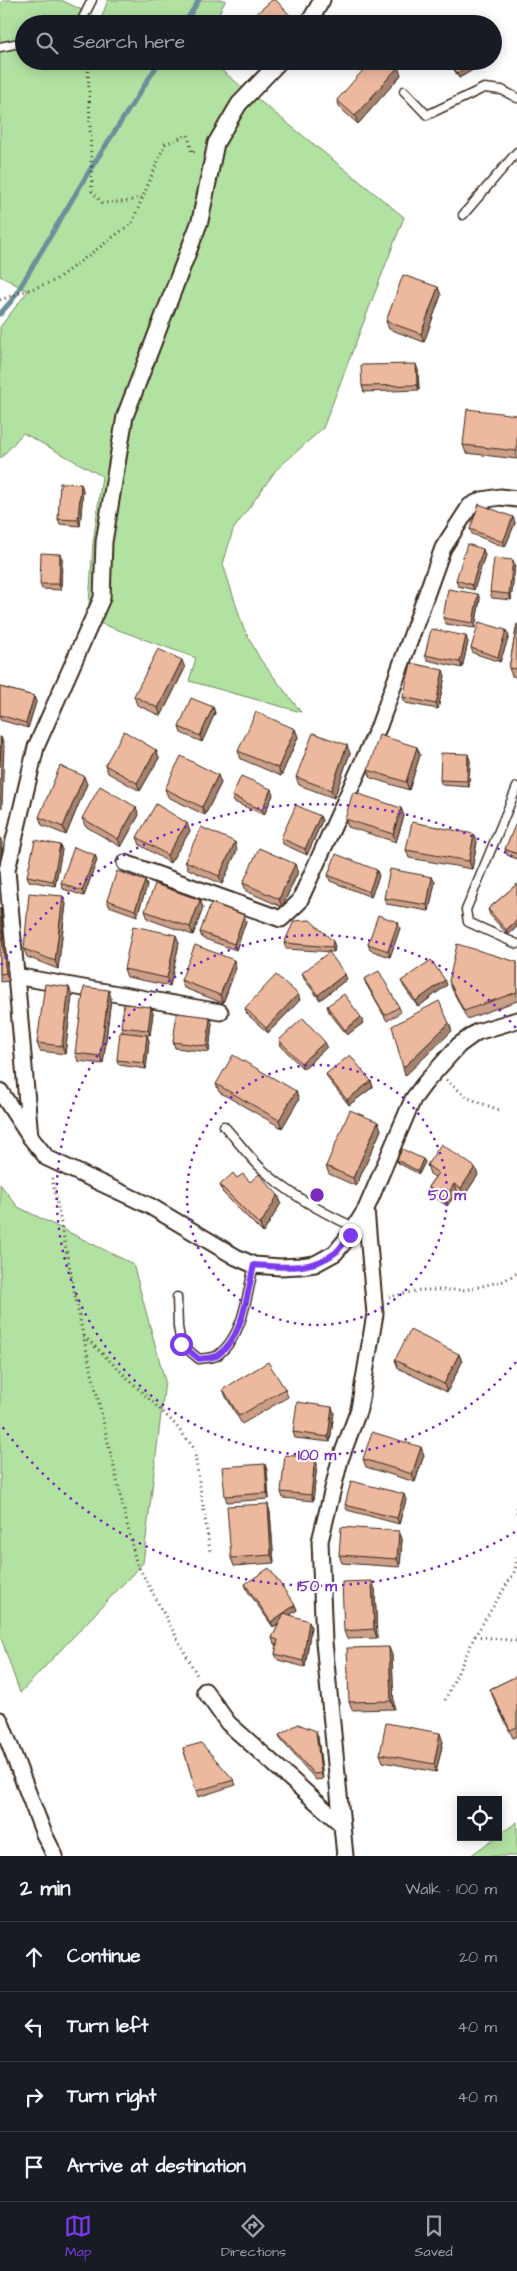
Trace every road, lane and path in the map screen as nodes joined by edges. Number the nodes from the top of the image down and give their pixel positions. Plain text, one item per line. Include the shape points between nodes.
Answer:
1 (92, 0) edge
2 (322, 0) edge
3 (84, 15) edge
4 (313, 15) edge
5 (15, 44) edge
6 (0, 46) edge
7 (88, 70) edge
8 (271, 70) edge
9 (404, 91) dead end
10 (517, 98) edge
11 (216, 143) junction
12 (517, 152) edge
13 (142, 198) junction
14 (463, 215) dead end
15 (0, 300) edge
16 (517, 499) edge
17 (517, 787) edge
18 (125, 863) dead end
19 (517, 944) edge
20 (15, 976) junction
21 (220, 1012) dead end
22 (517, 1020) edge
23 (436, 1070) junction
24 (0, 1092) edge
25 (502, 1111) dead end
26 (224, 1126) dead end
27 (30, 1137) junction
28 (48, 1158) junction
29 (366, 1209) junction
30 (354, 1227) junction
31 (254, 1265) junction
32 (517, 1274) edge
33 (177, 1297) dead end
34 (374, 1301) junction
35 (83, 1335) junction
36 (517, 1502) edge
37 (517, 1514) edge
38 (210, 1551) dead end
39 (517, 1557) edge
40 (475, 1636) junction
41 (517, 1641) edge
42 (205, 1691) joint
43 (445, 1700) dead end
44 (0, 1720) edge
45 (341, 1824) junction
46 (55, 1856) edge
47 (345, 1856) edge

1 - 3 lane
2 - 4 street
5 - 6 lane
7 - 13 path via 92,191 102,203
8 - 11 street via 239,104
9 - 10 lane via 428,115 484,88 502,90
11 - 13 path via 192,153 188,135 165,144
11 - 20 street via 200,222 125,416 104,542 102,598 36,747 7,870
12 - 14 lane
13 - 15 path via 132,224 54,281
16 - 18 street via 500,497 470,506 443,548 379,726 299,902 281,919
17 - 19 lane via 466,910 468,922
20 - 21 street
20 - 27 street
22 - 23 street via 476,1032
23 - 25 path via 468,1098
23 - 29 street via 412,1099
24 - 27 street
26 - 30 lane via 262,1169 284,1187 320,1211
27 - 28 street
28 - 31 street via 150,1206
28 - 35 path
29 - 30 street
29 - 34 street
30 - 31 street via 335,1253 315,1264
31 - 33 lane via 241,1319 231,1340 217,1356 199,1359 181,1344
32 - 34 path via 503,1281 465,1290 420,1290
34 - 45 street via 375,1314 359,1409 340,1460 320,1540 324,1642
35 - 38 path via 173,1422 194,1448
35 - 42 path via 136,1562
36 - 37 path
39 - 40 path via 515,1571
40 - 41 path
40 - 43 path
42 - 45 street via 228,1723
44 - 46 street
45 - 47 street

